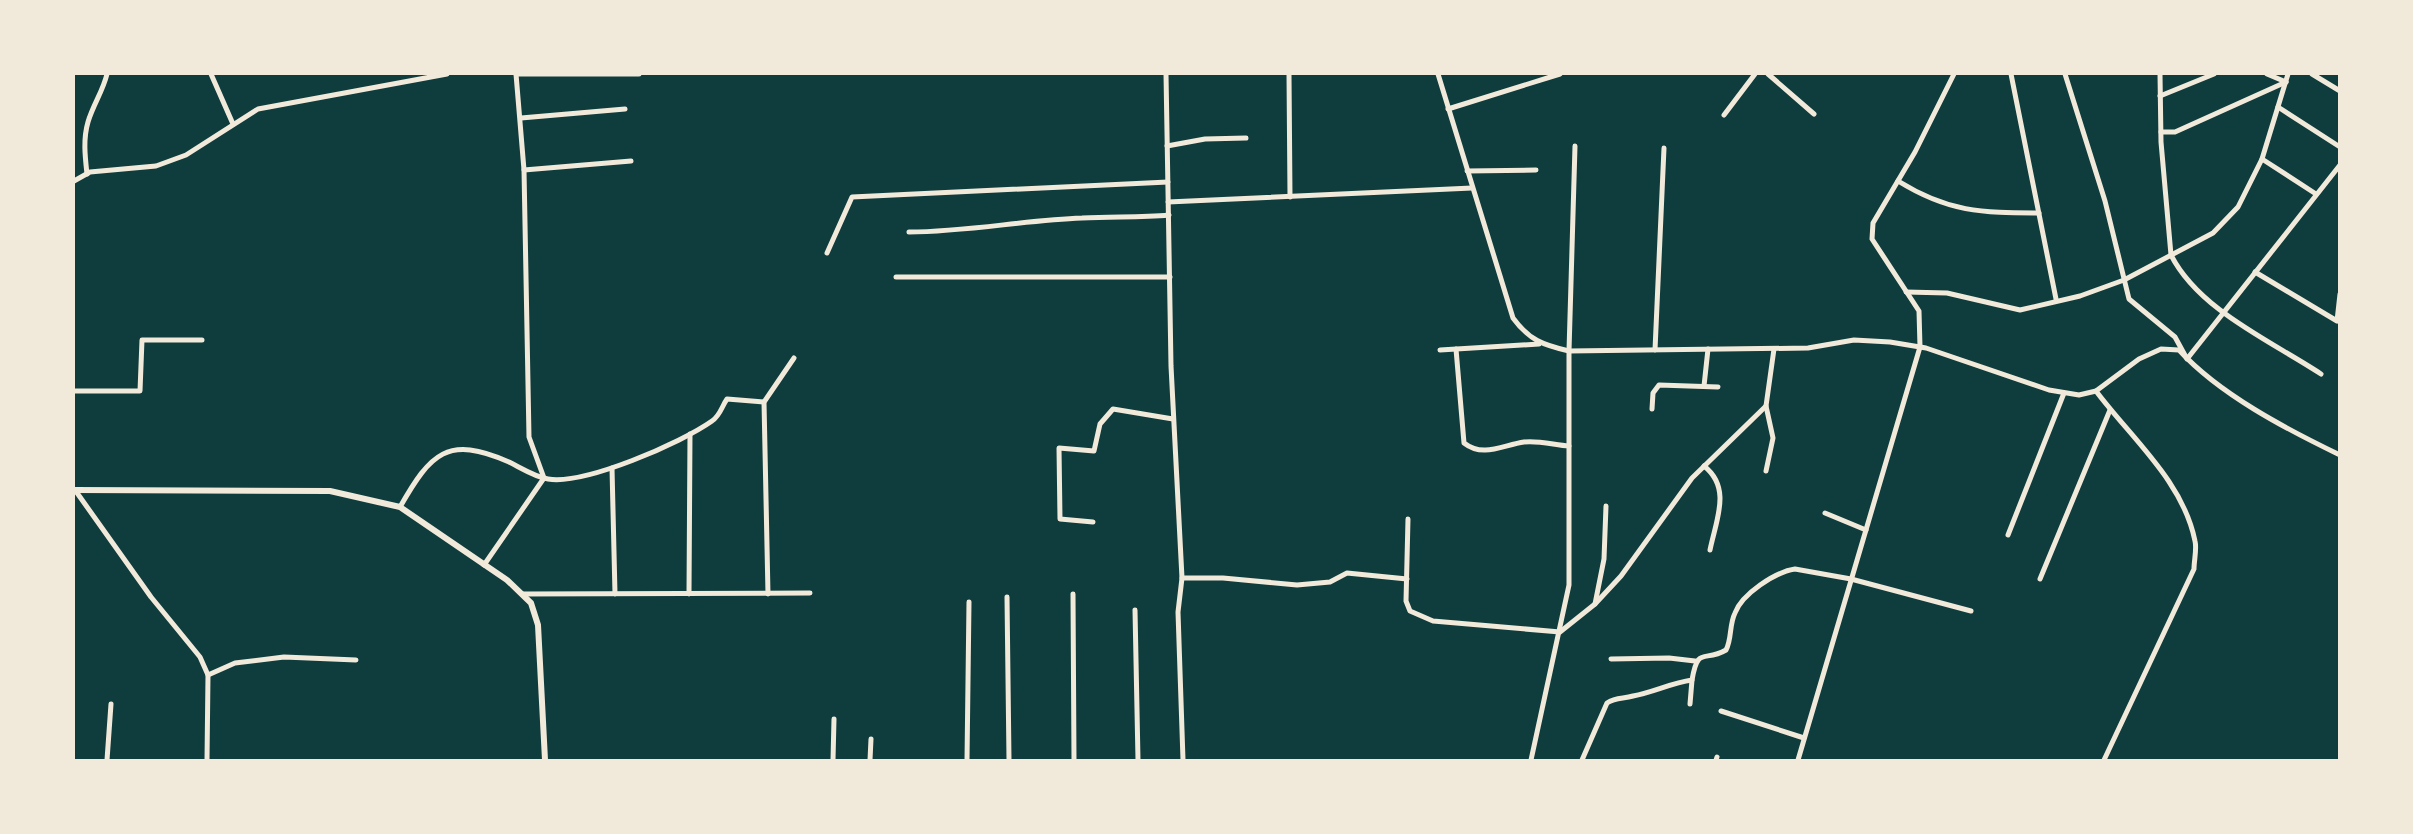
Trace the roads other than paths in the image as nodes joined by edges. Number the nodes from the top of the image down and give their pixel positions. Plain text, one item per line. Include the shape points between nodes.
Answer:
1 (107, 74) edge
2 (211, 74) edge
3 (447, 74) edge
4 (516, 74) edge
5 (639, 74) edge
6 (1166, 74) edge
7 (1289, 74) edge
8 (1438, 74) edge
9 (1560, 74) edge
10 (1755, 74) edge
11 (1768, 74) edge
12 (1954, 74) edge
13 (2011, 74) edge
14 (2065, 74) edge
15 (2160, 74) edge
16 (2214, 74) edge
17 (2267, 74) edge
18 (2288, 74) edge
19 (2312, 74) edge
20 (2286, 82) junction
21 (2340, 91) edge
22 (2160, 96) junction
23 (2278, 107) junction
24 (625, 109) dead end
25 (1448, 109) junction
26 (1814, 114) dead end
27 (1724, 115) dead end
28 (521, 118) junction
29 (233, 124) junction
30 (2161, 132) junction
31 (1246, 138) dead end
32 (1167, 146) junction
33 (1575, 146) dead end
34 (1664, 148) dead end
35 (2340, 148) edge
36 (2262, 159) junction
37 (631, 161) dead end
38 (2340, 165) edge
39 (524, 170) junction
40 (1536, 170) dead end
41 (1467, 171) junction
42 (88, 173) junction
43 (74, 181) edge
44 (1898, 181) junction
45 (1168, 182) junction
46 (1472, 188) junction
47 (2316, 194) junction
48 (1290, 197) junction
49 (1168, 202) junction
50 (2039, 213) junction
51 (1168, 215) junction
52 (909, 232) dead end
53 (827, 253) dead end
54 (2171, 255) junction
55 (2255, 272) junction
56 (1170, 276) junction
57 (896, 277) dead end
58 (2124, 280) junction
59 (1906, 292) junction
60 (2340, 294) edge
61 (2056, 299) junction
62 (2224, 312) junction
63 (202, 340) dead end
64 (1539, 344) junction
65 (1920, 347) junction
66 (1456, 349) junction
67 (1708, 349) junction
68 (1774, 349) junction
69 (1440, 350) dead end
70 (1655, 350) junction
71 (1569, 351) junction
72 (794, 358) dead end
73 (2187, 359) junction
74 (2321, 374) dead end
75 (1704, 386) junction
76 (1718, 387) dead end
77 (74, 391) edge
78 (2096, 391) junction
79 (2064, 393) junction
80 (764, 402) junction
81 (1766, 406) junction
82 (1652, 409) dead end
83 (2110, 410) junction
84 (1173, 419) junction
85 (690, 434) junction
86 (1569, 446) junction
87 (2340, 455) edge
88 (1704, 467) junction
89 (612, 468) junction
90 (1766, 471) dead end
91 (544, 478) junction
92 (74, 490) edge
93 (1606, 506) dead end
94 (400, 507) junction
95 (1825, 513) dead end
96 (1408, 519) dead end
97 (1093, 522) dead end
98 (1866, 530) junction
99 (2008, 535) dead end
100 (1710, 550) dead end
101 (484, 565) junction
102 (1182, 578) junction
103 (1406, 579) junction
104 (1851, 579) junction
105 (2039, 579) dead end
106 (810, 593) dead end
107 (522, 594) junction
108 (615, 594) junction
109 (689, 594) junction
110 (768, 594) junction
111 (1073, 594) dead end
112 (1007, 597) dead end
113 (969, 602) dead end
114 (1595, 604) junction
115 (1135, 610) dead end
116 (1971, 611) dead end
117 (1560, 632) junction
118 (1611, 659) dead end
119 (356, 660) dead end
120 (1695, 661) junction
121 (208, 675) junction
122 (1692, 680) junction
123 (111, 704) dead end
124 (1690, 704) dead end
125 (1721, 711) dead end
126 (834, 719) dead end
127 (1804, 738) junction
128 (871, 739) dead end
129 (107, 761) edge
130 (207, 761) edge
131 (545, 761) edge
132 (833, 761) edge
133 (870, 761) edge
134 (967, 761) edge
135 (1009, 761) edge
136 (1074, 761) edge
137 (1138, 761) edge
138 (1183, 761) edge
139 (1531, 761) edge
140 (1582, 761) edge
141 (1798, 761) edge
142 (2104, 761) edge

1 - 42 street via 88,122 84,151
2 - 29 street
3 - 29 street via 258,109
4 - 5 street
4 - 28 street
6 - 32 street
7 - 48 street
8 - 25 street
9 - 25 street
10 - 27 street
11 - 26 street
12 - 44 street
13 - 50 street
14 - 58 street
15 - 22 street
16 - 22 street
17 - 20 street
18 - 20 street
19 - 21 street
20 - 23 street
20 - 30 street via 2175,132
22 - 30 street
23 - 35 street
23 - 36 street
24 - 28 street
25 - 41 street
28 - 39 street
29 - 42 street via 186,155 156,166
30 - 54 street
31 - 32 street
32 - 45 street
33 - 71 street
34 - 70 street
36 - 47 street
36 - 54 street via 2238,207 2213,233
37 - 39 street
38 - 47 street
39 - 91 street via 529,436
40 - 41 street
41 - 46 street
42 - 43 street
44 - 50 street via 1929,200 1982,213
44 - 59 street via 1873,223 1872,239
45 - 49 street
45 - 53 street via 852,197
46 - 48 street
46 - 64 street via 1513,318
47 - 55 street
48 - 49 street
49 - 51 street
50 - 61 street
51 - 52 street via 1083,217 953,232
51 - 56 street
54 - 58 street
54 - 62 street via 2180,271
55 - 60 street via 2337,321
55 - 62 street
56 - 57 street
56 - 84 street
58 - 61 street via 2080,296
58 - 73 street via 2129,299 2175,337
59 - 61 street via 1947,293 2020,310
59 - 65 street via 1919,311
62 - 73 street
62 - 74 street
63 - 77 street via 142,340 140,391
64 - 66 street
64 - 71 street
65 - 68 street via 1854,340
65 - 79 street
65 - 98 street
66 - 69 street
66 - 86 street via 1464,443 1481,451 1524,442
67 - 68 street
67 - 70 street
67 - 75 street
68 - 81 street
70 - 71 street
71 - 86 street
72 - 80 street
73 - 78 street via 2179,350 2161,349 2139,359
73 - 87 street via 2295,433
75 - 76 street
75 - 82 street via 1659,386 1653,393
78 - 79 street
78 - 83 street
79 - 99 street
80 - 85 street via 727,399 715,419
80 - 110 street
81 - 88 street
81 - 90 street via 1773,438
83 - 105 street
83 - 142 street via 2162,469 2196,542 2194,569
84 - 97 street via 1113,409 1100,424 1094,451 1059,448 1060,519
84 - 102 street
85 - 89 street
85 - 109 street
86 - 117 street via 1569,585
88 - 100 street via 1716,476 1721,492
88 - 114 street
89 - 91 street via 574,480
89 - 108 street
91 - 94 street via 481,450 451,451 433,460 419,475
91 - 101 street
92 - 94 street via 330,491
92 - 121 street via 200,657
93 - 114 street via 1604,559
94 - 101 street
95 - 98 street
96 - 103 street
98 - 104 street
101 - 107 street
102 - 103 street via 1297,585 1330,582 1347,573
102 - 138 street via 1178,612
103 - 117 street via 1410,611 1422,617
104 - 116 street
104 - 120 street via 1786,570 1740,603 1726,650 1704,654
104 - 127 street
106 - 110 street
107 - 108 street
107 - 131 street via 531,603 538,625
108 - 109 street
109 - 110 street
111 - 136 street
112 - 135 street
113 - 134 street
114 - 117 street
115 - 137 street
117 - 139 street
118 - 120 street
119 - 121 street via 284,657 235,663
120 - 122 street
121 - 130 street
122 - 124 street
122 - 140 street via 1607,703
123 - 129 street
125 - 127 street
126 - 132 street
127 - 141 street
128 - 133 street

